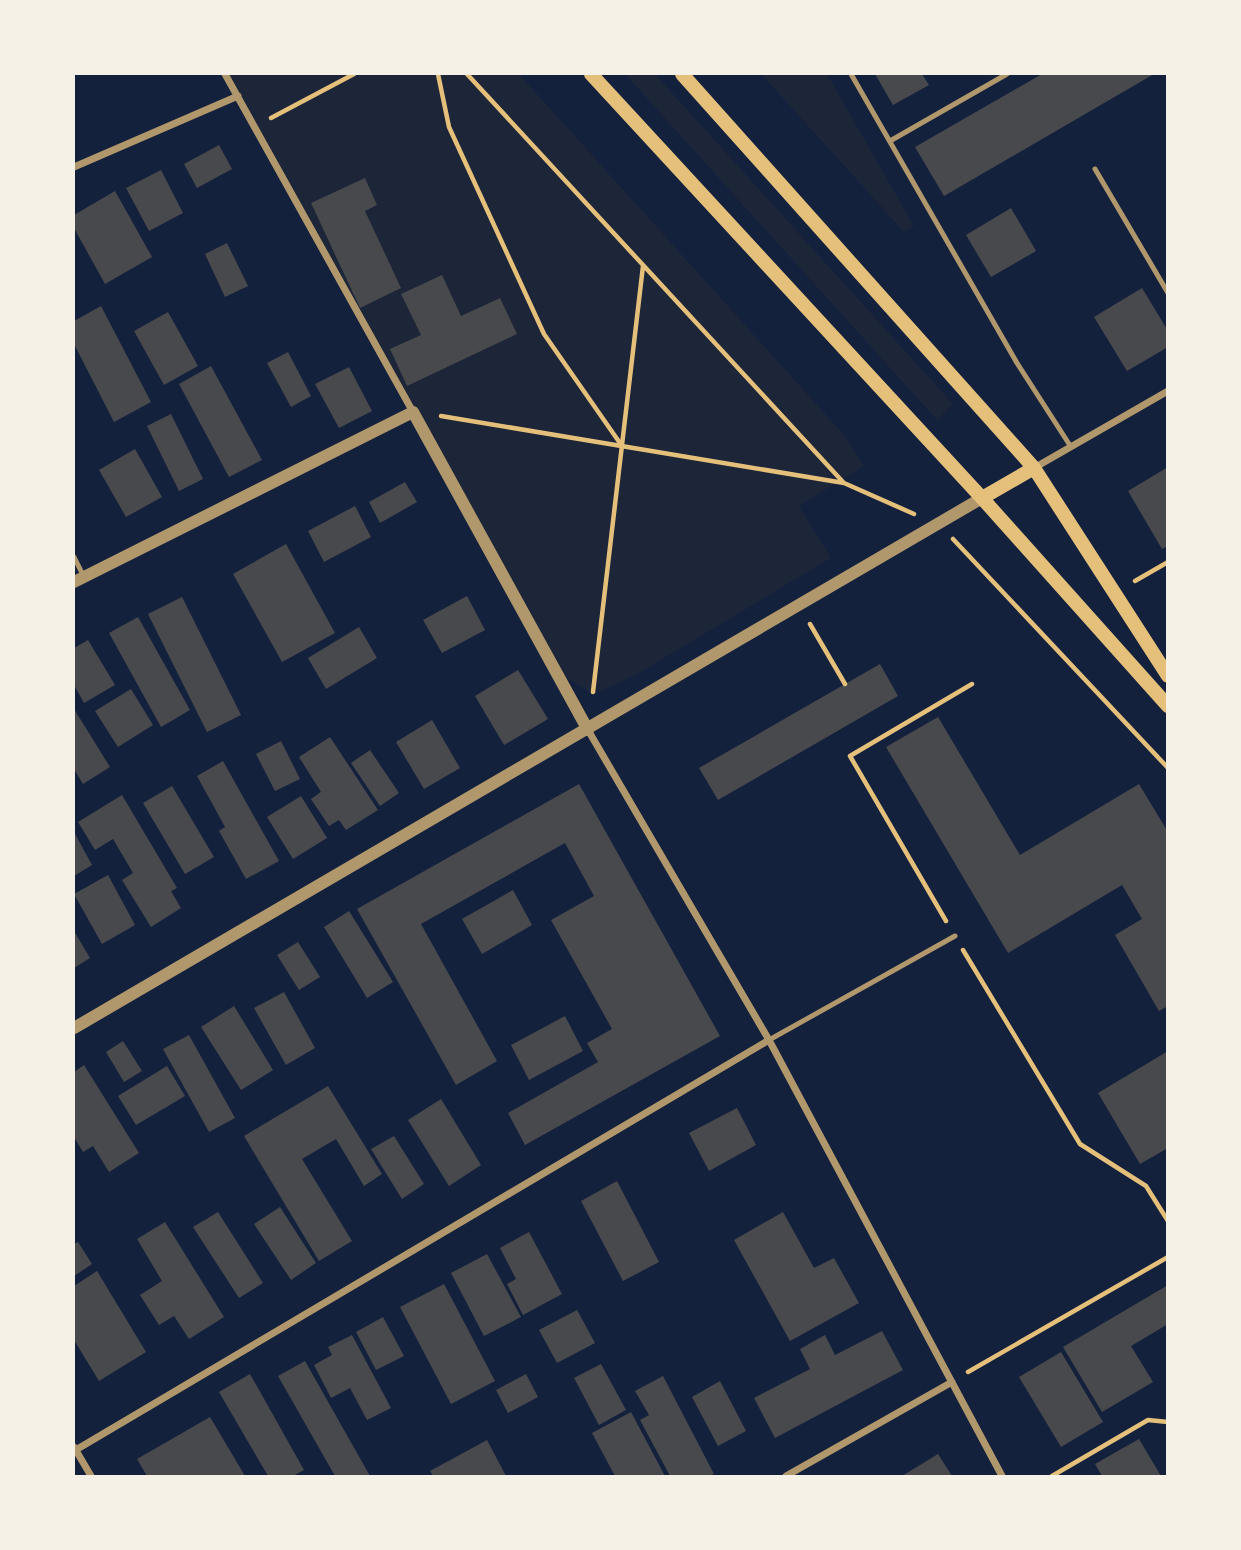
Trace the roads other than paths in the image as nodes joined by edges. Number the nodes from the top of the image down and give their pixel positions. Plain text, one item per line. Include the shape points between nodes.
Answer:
1 (225, 74) edge
2 (591, 74) edge
3 (682, 74) edge
4 (851, 74) edge
5 (1007, 74) edge
6 (238, 96) junction
7 (890, 141) junction
8 (74, 167) edge
9 (1096, 169) dead end
10 (1167, 292) edge
11 (1167, 391) edge
12 (413, 412) junction
13 (1071, 447) junction
14 (1034, 468) junction
15 (982, 498) junction
16 (74, 557) edge
17 (79, 580) edge
18 (1167, 676) edge
19 (1167, 706) edge
20 (588, 730) junction
21 (955, 936) road end
22 (74, 1028) edge
23 (769, 1040) junction
24 (952, 1382) junction
25 (74, 1449) edge
26 (91, 1476) edge
27 (786, 1476) edge
28 (1002, 1476) edge

1 - 6 street
2 - 15 main road
3 - 14 main road
4 - 7 lane
5 - 7 lane
6 - 8 street
6 - 12 street
7 - 13 lane via 1017,363
9 - 10 lane
11 - 13 street
12 - 17 street
12 - 20 street
13 - 14 street
14 - 15 main road
14 - 18 main road
15 - 19 main road
15 - 20 street
16 - 17 lane
20 - 22 street
20 - 23 street
21 - 23 lane
23 - 24 street
23 - 25 street
24 - 27 street
24 - 28 street
25 - 26 street

